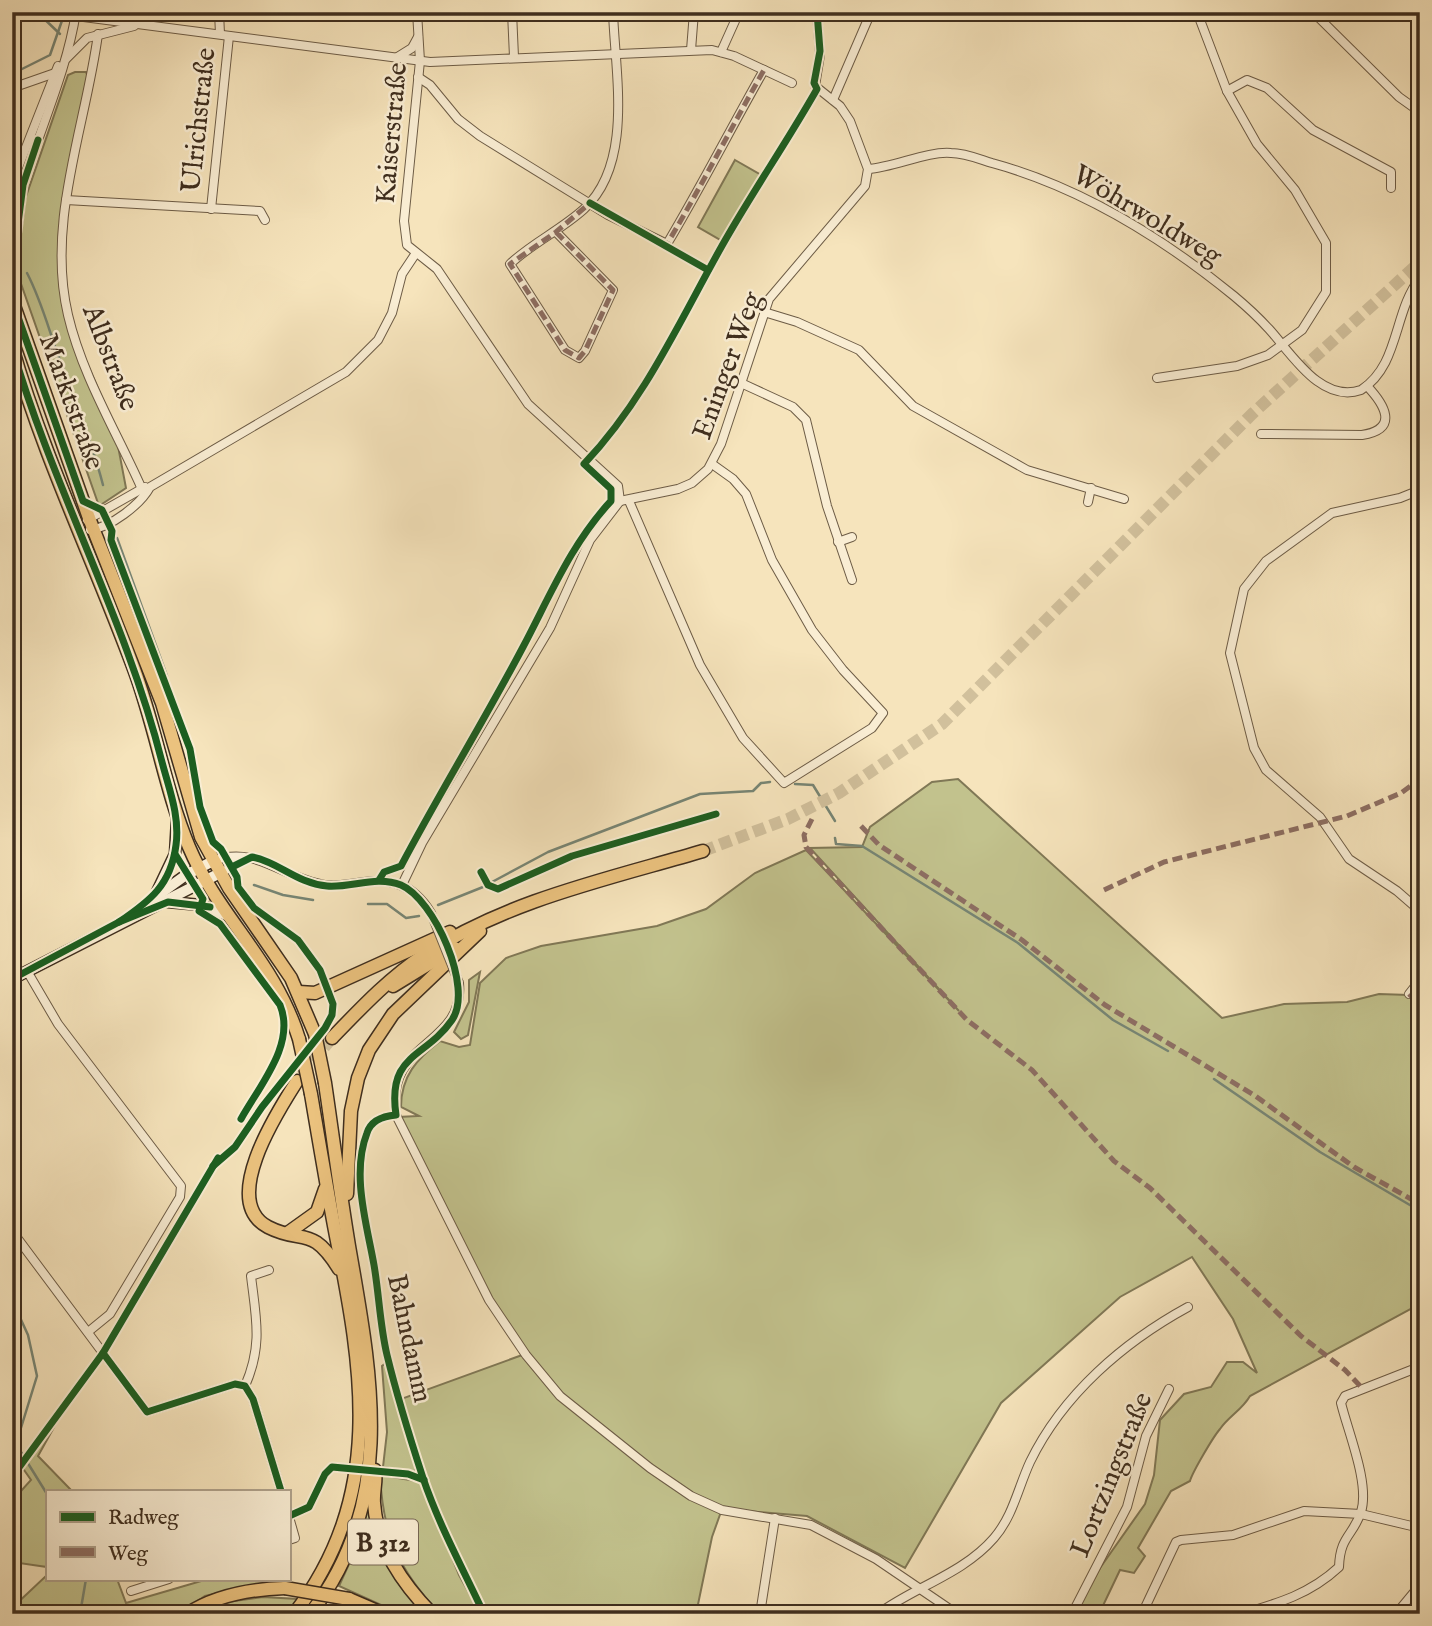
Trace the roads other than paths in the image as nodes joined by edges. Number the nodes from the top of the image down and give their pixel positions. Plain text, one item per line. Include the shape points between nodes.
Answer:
1 (219, 12) edge
2 (417, 12) edge
3 (512, 12) edge
4 (613, 12) edge
5 (694, 12) edge
6 (739, 12) edge
7 (817, 12) edge
8 (870, 12) edge
9 (1197, 12) edge
10 (1313, 12) edge
11 (76, 14) edge
12 (139, 25) junction
13 (73, 28) junction
14 (98, 34) junction
15 (224, 35) junction
16 (418, 37) junction
17 (691, 50) junction
18 (721, 52) junction
19 (614, 53) junction
20 (514, 57) junction
21 (396, 58) junction
22 (64, 61) junction
23 (420, 61) junction
24 (764, 70) junction
25 (55, 73) junction
26 (418, 77) junction
27 (37, 80) junction
28 (792, 83) dead end
29 (12, 88) edge
30 (1227, 90) junction
31 (46, 92) junction
32 (833, 100) junction
33 (1420, 112) edge
34 (868, 169) junction
35 (12, 183) edge
36 (1391, 188) dead end
37 (66, 200) junction
38 (590, 203) junction
39 (211, 209) junction
40 (265, 220) dead end
41 (556, 232) junction
42 (12, 239) edge
43 (416, 253) junction
44 (1420, 278) edge
45 (12, 300) edge
46 (764, 312) junction
47 (1283, 346) junction
48 (12, 347) edge
49 (1157, 378) dead end
50 (741, 383) junction
51 (1367, 386) junction
52 (1261, 434) dead end
53 (712, 464) junction
54 (146, 487) junction
55 (1091, 488) junction
56 (1420, 490) edge
57 (1125, 499) dead end
58 (625, 501) junction
59 (1088, 502) dead end
60 (92, 524) junction
61 (77, 529) junction
62 (852, 537) dead end
63 (838, 542) junction
64 (852, 580) dead end
65 (177, 814) junction
66 (704, 851) tunnel mouth
67 (253, 857) junction
68 (199, 867) junction
69 (217, 867) junction
70 (206, 880) junction
71 (402, 886) junction
72 (152, 900) junction
73 (168, 902) junction
74 (1420, 911) edge
75 (231, 917) junction
76 (497, 918) junction
77 (119, 922) junction
78 (470, 939) junction
79 (27, 971) junction
80 (12, 979) edge
81 (1420, 980) edge
82 (299, 992) junction
83 (1409, 994) dead end
84 (374, 998) junction
85 (332, 1038) tunnel mouth
86 (297, 1082) tunnel mouth
87 (326, 1181) junction
88 (346, 1229) junction
89 (12, 1231) edge
90 (289, 1232) junction
91 (270, 1270) dead end
92 (344, 1278) junction
93 (1188, 1307) dead end
94 (88, 1332) junction
95 (1419, 1367) edge
96 (245, 1386) junction
97 (1420, 1387) edge
98 (1169, 1388) dead end
99 (366, 1452) junction
100 (281, 1490) edge
101 (1360, 1514) junction
102 (775, 1518) junction
103 (290, 1520) edge
104 (1420, 1528) edge
105 (290, 1540) edge
106 (166, 1580) edge
107 (1420, 1585) edge
108 (921, 1588) junction
109 (131, 1591) dead end
110 (187, 1614) edge
111 (294, 1614) edge
112 (310, 1614) edge
113 (384, 1614) edge
114 (432, 1614) edge
115 (760, 1614) edge
116 (878, 1614) edge
117 (957, 1614) edge
118 (1072, 1614) edge
119 (1142, 1614) edge
120 (1241, 1614) edge
121 (1396, 1614) edge

1 - 15 street, Ulrichstraße
2 - 16 street, Kaiserstraße
3 - 20 street
4 - 19 street
5 - 17 street
6 - 18 street
7 - 32 street via 820,55 815,86
8 - 32 street
9 - 30 street
10 - 33 street
11 - 12 street
11 - 13 street
12 - 14 street
12 - 15 street
13 - 22 street
13 - 25 street
14 - 22 street via 81,43
14 - 37 street, Albstraße
15 - 21 street
15 - 39 street, Ulrichstraße
16 - 21 street, Kaiserstraße via 412,48
16 - 23 street, Kaiserstraße
17 - 18 street
17 - 19 street
18 - 24 street
19 - 20 street
19 - 38 street via 616,146 606,179
20 - 23 street
21 - 23 street
22 - 42 street via 23,186
23 - 26 street, Kaiserstraße
24 - 28 street
24 - 38 street via 667,244
25 - 27 street
25 - 31 street
26 - 38 street via 480,136
26 - 43 street, Kaiserstraße via 404,233 407,245
27 - 29 street
27 - 31 street
30 - 36 street via 1247,80 1267,88 1313,131 1391,172
30 - 47 street via 1257,144 1295,190 1326,243 1326,292 1306,325
31 - 35 street
32 - 34 street via 850,121
34 - 46 street, Eninger Weg via 858,197 772,295
34 - 47 street, Wöhrwoldweg via 949,152 1051,182 1180,256 1246,307
37 - 39 street
37 - 54 street, Albstraße via 62,261 67,312 82,360
38 - 41 street
39 - 40 street via 260,211
41 - 41 street via 510,266 565,350 579,358 613,290
43 - 54 street via 402,274 392,313 378,340 346,372
43 - 58 street via 431,262 443,278 521,396 614,482
44 - 51 street via 1409,295 1388,357
45 - 60 main road, Marktstraße
46 - 50 street, Eninger Weg
46 - 55 street via 859,350 913,406 1018,466
47 - 49 street via 1245,365
47 - 51 street, Wöhrwoldweg via 1327,387 1345,393
48 - 61 main road, Marktstraße
50 - 53 street, Eninger Weg
50 - 63 street via 793,407 806,420
51 - 52 street via 1386,413 1376,431 1362,435
53 - 58 street via 685,487
53 - 58 street, Eninger Weg via 746,494 778,572 812,630 883,713 872,728 784,783 743,738 700,665
54 - 60 street
54 - 60 street via 138,502
55 - 57 street
55 - 59 street
56 - 74 street via 1332,513 1259,567 1244,589 1230,653 1254,748 1266,770 1320,817 1349,859
58 - 71 street via 590,540 550,628 422,843
60 - 61 street
60 - 69 main road, Marktstraße via 162,703 192,811
61 - 65 main road, Marktstraße via 135,672
62 - 63 street
63 - 64 street
65 - 68 main road, Marktstraße
65 - 72 main road via 171,867
66 - 76 main road, B 312 via 576,886
67 - 69 street
67 - 69 street via 235,855
67 - 71 street via 296,879 328,886 379,880
68 - 69 main road
68 - 70 main road, Marktstraße
68 - 72 main road
69 - 70 main road
69 - 82 main road, Marktstraße
70 - 73 main road
70 - 75 main road, Marktstraße
71 - 102 street, bridge via 422,899 431,913 459,983 459,1002 452,1019 405,1065 397,1081 396,1115 489,1300 560,1396 650,1468 691,1496 722,1510
72 - 77 main road
73 - 75 main road via 201,905
73 - 77 main road
75 - 87 main road, Marktstraße, bridge via 276,981 299,1039
76 - 78 main road, B 312
76 - 82 main road, B 312 via 455,929 315,993
76 - 84 main road, B 312 via 423,956
77 - 79 main road
78 - 84 main road, B 312
78 - 88 main road, B 312 via 393,1014 369,1050 351,1111
79 - 80 main road
79 - 94 street via 58,1024 181,1186 180,1197 110,1314
81 - 83 street
82 - 88 main road, Marktstraße, bridge via 315,1034 325,1083
84 - 85 main road, B 312
86 - 90 main road, B 312 via 259,1151 248,1194 250,1206 264,1225
87 - 90 main road via 317,1212
87 - 92 main road, Marktstraße
88 - 99 main road, B 312 via 372,1385
89 - 94 street
90 - 92 main road, B 312 via 323,1247
91 - 96 street via 251,1276 259,1339
92 - 99 main road, B 312
93 - 108 street via 1119,1352 1080,1391 1043,1440 1007,1521 993,1539 953,1571
94 - 96 street via 147,1412 235,1384
95 - 97 street
95 - 101 street via 1362,1388 1341,1403 1364,1494
96 - 100 street
98 - 118 street, Lortzingstraße via 1146,1436 1127,1507
99 - 111 main road, B 312 via 338,1539
99 - 112 main road, B 312 via 348,1547
99 - 114 main road, B 312 via 376,1474 375,1512 382,1538 402,1579
101 - 104 street
101 - 119 street via 1304,1511 1241,1534 1176,1542
101 - 120 street via 1340,1547 1339,1567 1321,1584 1295,1598
102 - 108 street via 811,1525 839,1538
102 - 115 street
103 - 105 street via 295,1538
106 - 109 street
107 - 121 street
108 - 116 street
108 - 117 street
110 - 113 main road, B 312, bridge via 241,1592 285,1588 349,1599

